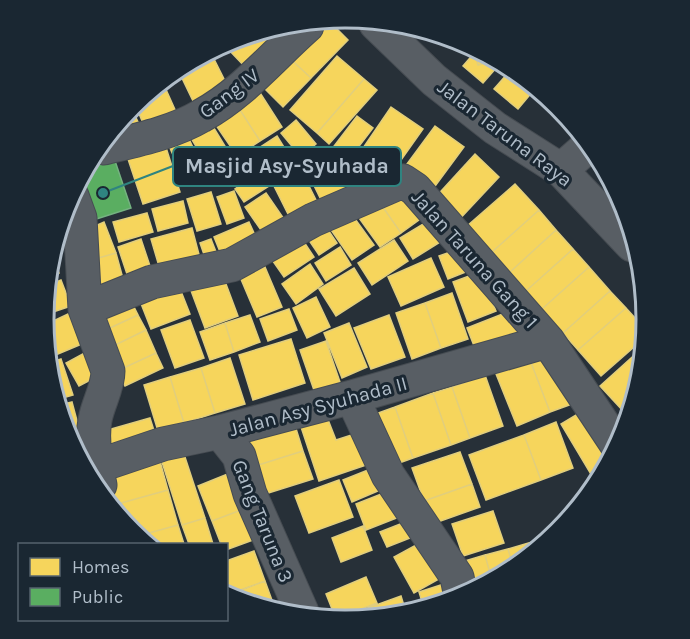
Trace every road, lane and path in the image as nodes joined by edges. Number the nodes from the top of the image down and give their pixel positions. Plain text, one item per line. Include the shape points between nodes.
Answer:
1 (383, 31) edge
2 (301, 32) edge
3 (111, 146) edge
4 (582, 151) edge
5 (561, 170) junction
6 (73, 217) edge
7 (624, 238) edge
8 (85, 309) junction
9 (548, 341) junction
10 (352, 397) junction
11 (220, 432) junction
12 (611, 437) edge
13 (95, 468) edge
14 (98, 473) edge
15 (459, 587) edge
16 (300, 607) edge

1 - 5 street, Jalan Taruna Raya via 434,80 495,128
2 - 3 street, Gang IV via 250,81 202,116 152,136
4 - 5 street
5 - 7 street, Jalan Taruna Raya
6 - 8 street
8 - 9 street, Jalan Taruna Gang 1 via 152,282 232,265 314,220 403,181 415,189
8 - 13 street via 108,370 94,421
9 - 10 street, Jalan Asy Syuhada II
9 - 12 street, Jalan Taruna Gang 1
10 - 11 street, Jalan Asy Syuhada II
10 - 15 street via 388,475 457,577
11 - 14 street, Jalan Asy Syuhada II via 163,444
11 - 16 street, Gang Taruna 3 via 238,456 250,494

